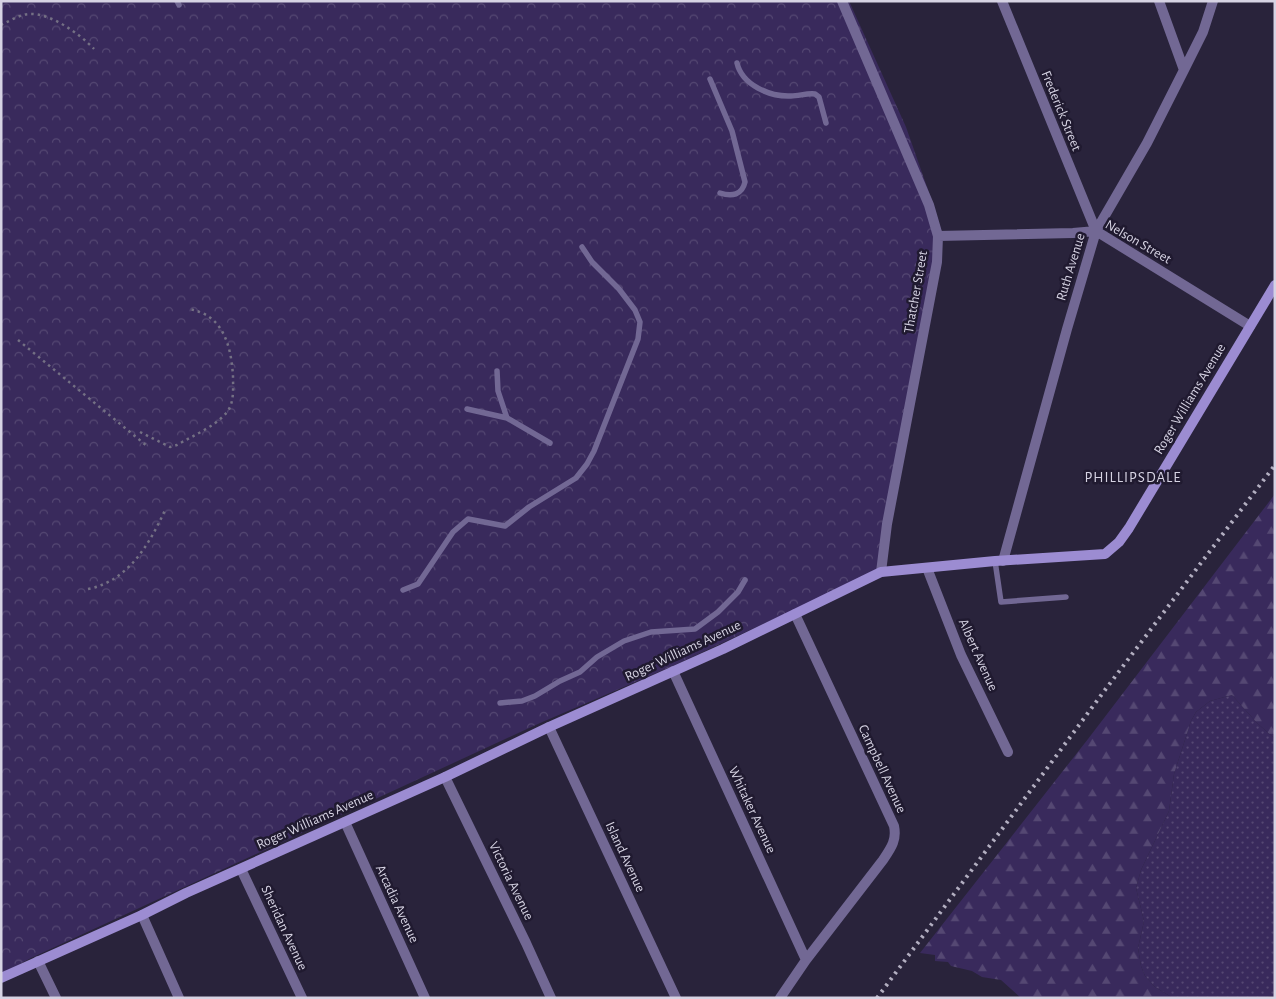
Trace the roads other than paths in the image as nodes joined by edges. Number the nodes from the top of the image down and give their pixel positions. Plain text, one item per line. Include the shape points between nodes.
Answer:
1 (842, 1) edge
2 (1002, 1) edge
3 (1159, 1) edge
4 (1212, 1) edge
5 (737, 63) dead end
6 (1184, 70) junction
7 (710, 79) dead end
8 (826, 124) dead end
9 (720, 193) dead end
10 (1096, 231) junction
11 (938, 236) junction
12 (582, 247) dead end
13 (1275, 285) edge
14 (1250, 326) junction
15 (497, 371) dead end
16 (467, 409) dead end
17 (507, 418) junction
18 (550, 443) dead end
19 (999, 561) junction
20 (927, 568) junction
21 (881, 572) junction
22 (745, 580) dead end
23 (403, 590) dead end
24 (1066, 597) dead end
25 (795, 614) junction
26 (673, 671) junction
27 (500, 703) dead end
28 (549, 727) junction
29 (1008, 752) dead end
30 (444, 777) junction
31 (345, 822) junction
32 (241, 869) junction
33 (142, 915) junction
34 (806, 960) junction
35 (38, 961) junction
36 (1, 978) edge
37 (56, 998) edge
38 (179, 998) edge
39 (302, 998) edge
40 (425, 998) edge
41 (551, 998) edge
42 (676, 998) edge
43 (780, 998) edge

1 - 11 street, Thatcher Street via 929,205
2 - 10 street, Frederick Street
3 - 6 street
4 - 6 street, Ruth Avenue via 1207,22
5 - 8 lane via 742,75 769,93 790,96 815,94 819,97
6 - 10 street, Ruth Avenue via 1147,143
7 - 9 lane via 732,131 746,182 739,193
10 - 11 street, Nelson Street
10 - 14 street, Nelson Street
10 - 19 street, Ruth Avenue
11 - 21 street, Thatcher Street via 937,262 886,524
12 - 23 lane via 635,310 640,322 638,339 594,451 576,478 505,526 468,519 453,532 418,584
13 - 14 main road, Roger Williams Avenue
14 - 19 main road, Roger Williams Avenue via 1129,528 1113,548 1106,554
15 - 17 lane via 498,390
16 - 17 lane
17 - 18 lane
19 - 20 main road, Roger Williams Avenue
19 - 24 lane via 1001,602
20 - 21 main road, Roger Williams Avenue
20 - 29 street, Albert Avenue via 960,655
21 - 25 main road, Roger Williams Avenue
22 - 27 lane via 718,612 695,629 651,632 624,641 580,672 536,696
25 - 26 main road, Roger Williams Avenue
25 - 34 street, Campbell Avenue via 895,834 893,845 883,860
26 - 28 main road, Roger Williams Avenue
26 - 34 street, Whitaker Avenue
28 - 30 main road, Roger Williams Avenue
28 - 42 street, Island Avenue
30 - 31 main road, Roger Williams Avenue
30 - 41 street, Victoria Avenue
31 - 32 main road, Roger Williams Avenue
31 - 40 street, Arcadia Avenue
32 - 33 main road, Roger Williams Avenue
32 - 39 street, Sheridan Avenue
33 - 35 main road, Roger Williams Avenue
33 - 38 street
34 - 43 street, Campbell Avenue
35 - 36 main road, Roger Williams Avenue
35 - 37 street

